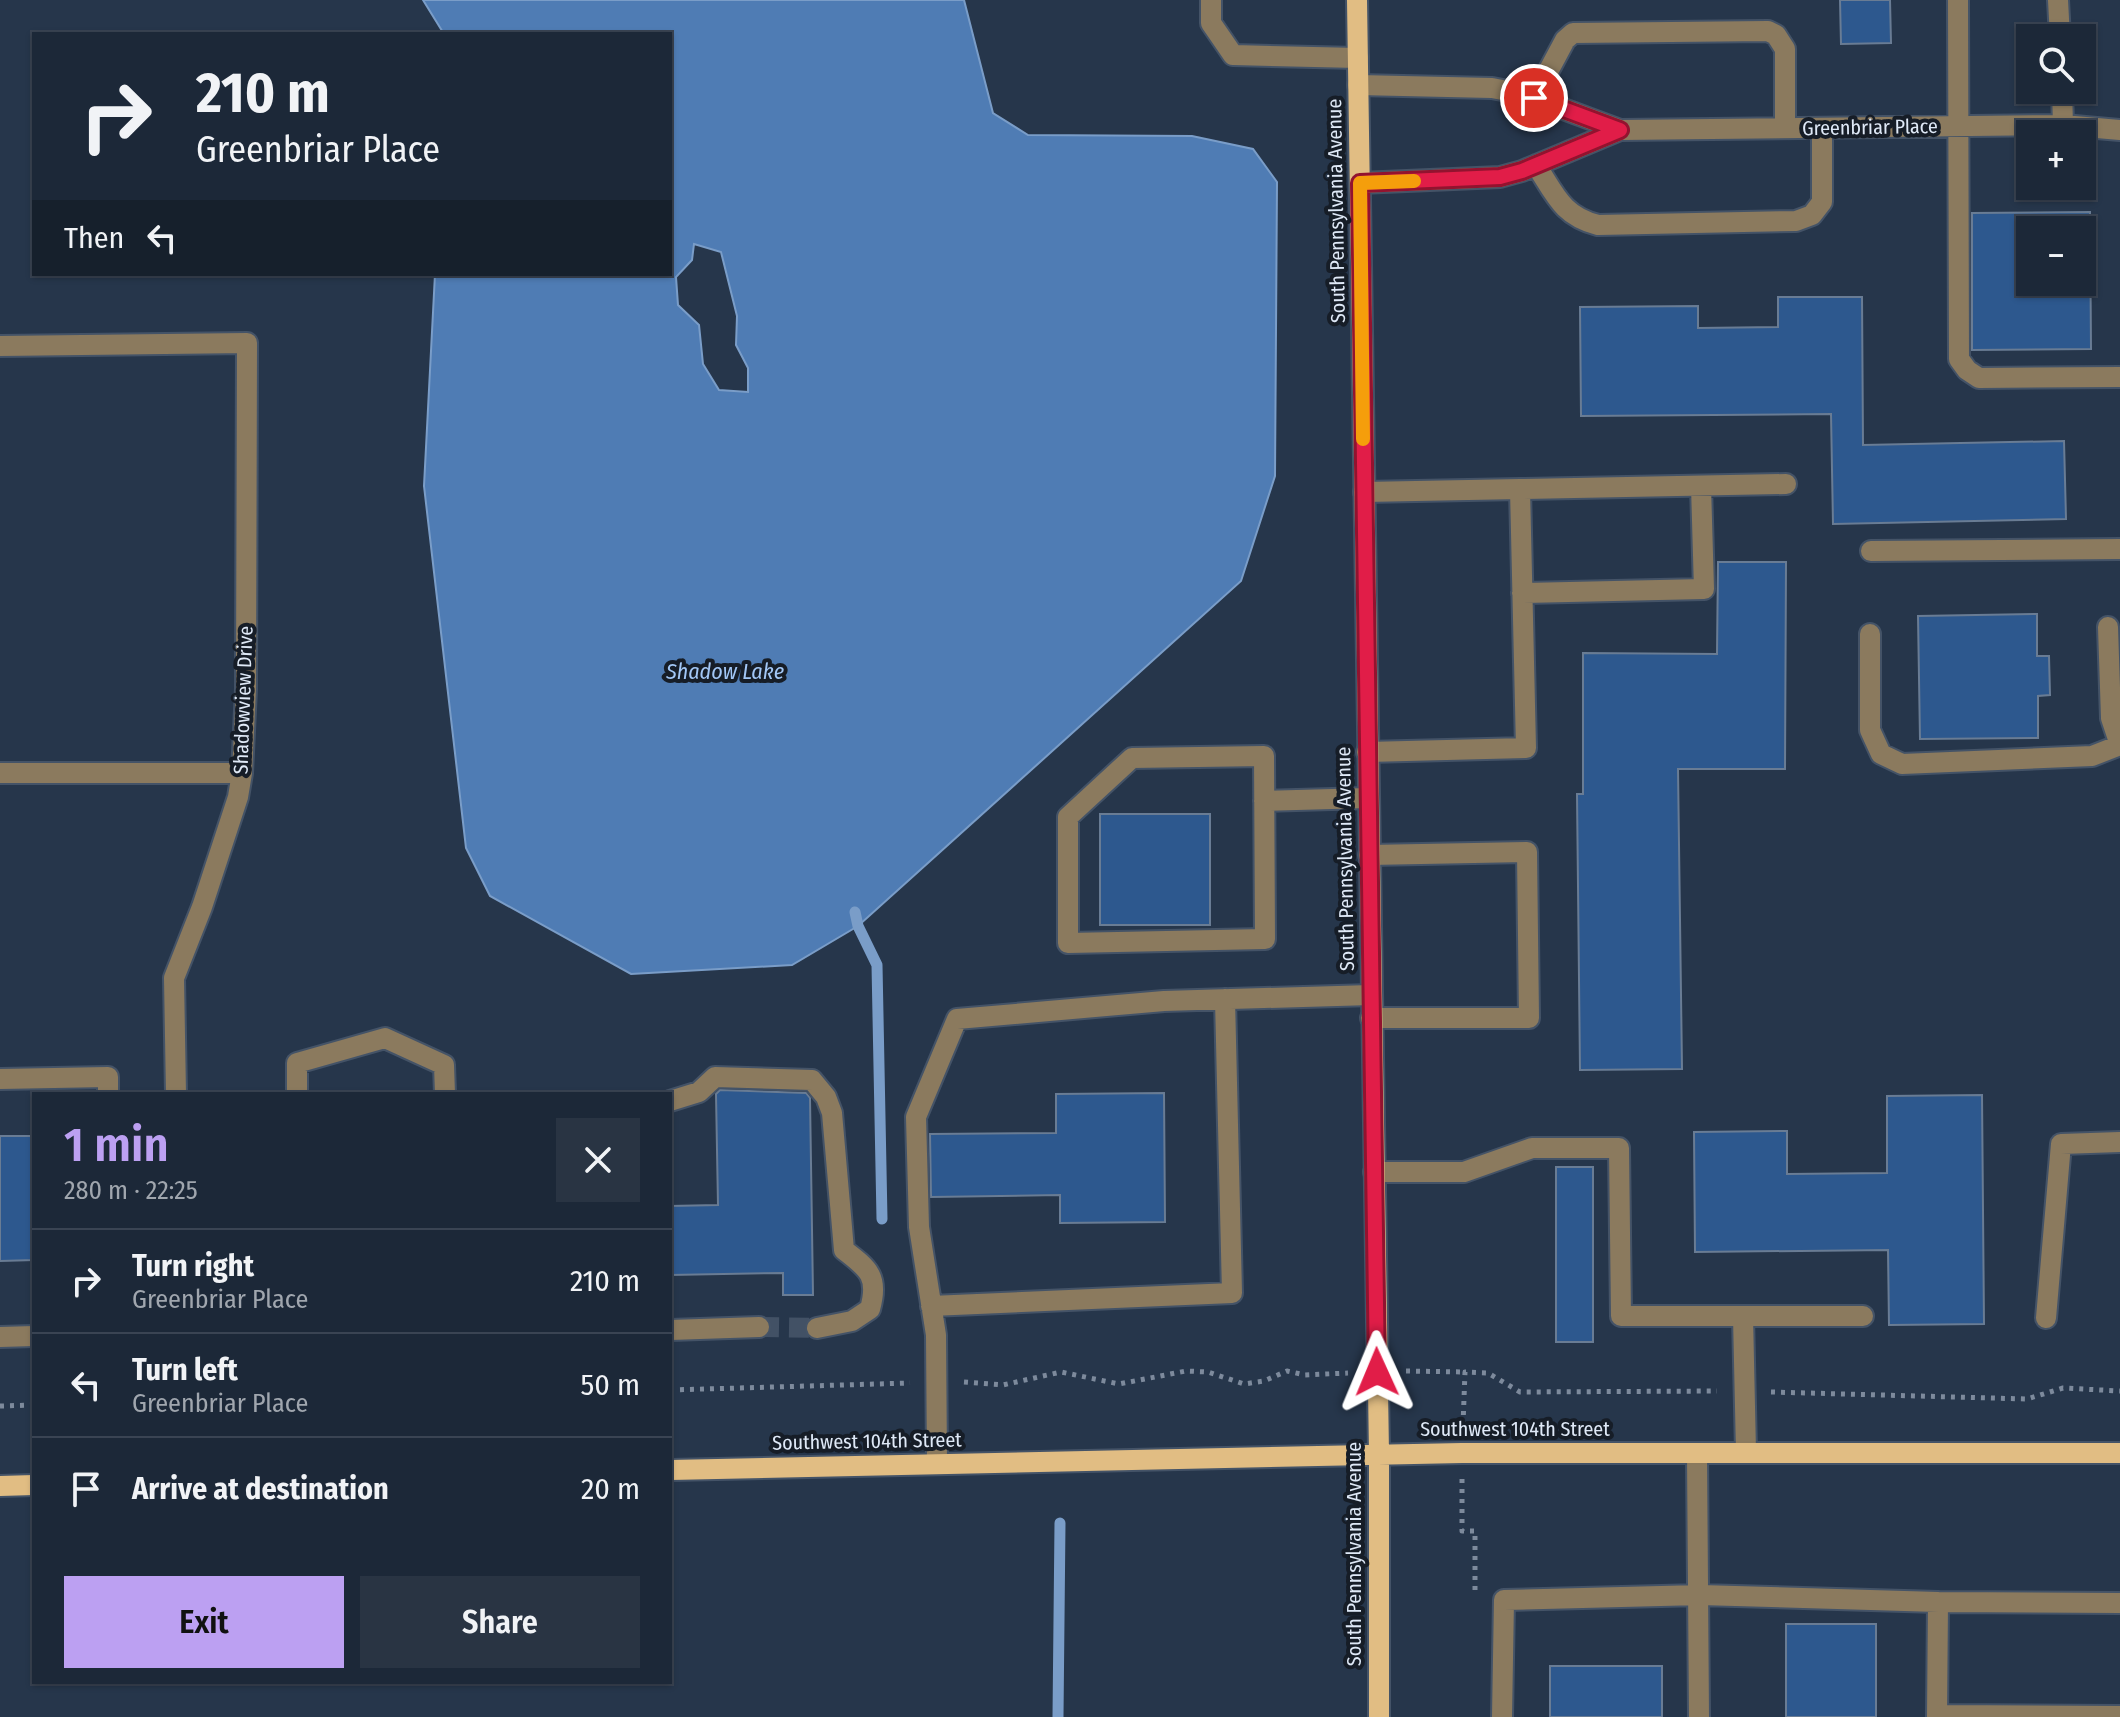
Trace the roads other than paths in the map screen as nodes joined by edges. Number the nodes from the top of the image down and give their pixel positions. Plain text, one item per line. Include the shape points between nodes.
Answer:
1 (1211, 0) edge
2 (1357, 0) edge
3 (1958, 0) edge
4 (2058, 0) edge
5 (2059, 24) edge
6 (1358, 58) junction
7 (1358, 85) junction
8 (1534, 98) junction
9 (2016, 125) edge
10 (1959, 126) junction
11 (1785, 128) junction
12 (1822, 128) junction
13 (2096, 128) edge
14 (1620, 130) junction
15 (2120, 130) edge
16 (1536, 165) junction
17 (1360, 183) junction
18 (0, 346) edge
19 (2120, 377) edge
20 (1786, 484) dead end
21 (1701, 486) junction
22 (1520, 489) junction
23 (1364, 492) junction
24 (2120, 549) edge
25 (1871, 551) dead end
26 (1522, 593) junction
27 (2108, 627) dead end
28 (1870, 634) dead end
29 (2120, 745) edge
30 (1367, 752) junction
31 (0, 773) edge
32 (242, 773) junction
33 (1368, 798) junction
34 (1264, 801) junction
35 (1369, 855) junction
36 (1371, 995) junction
37 (1225, 999) junction
38 (1371, 1018) junction
39 (0, 1079) edge
40 (108, 1092) edge
41 (176, 1092) edge
42 (297, 1092) edge
43 (445, 1092) edge
44 (672, 1100) edge
45 (2120, 1142) edge
46 (1374, 1172) junction
47 (931, 1306) junction
48 (1743, 1316) junction
49 (1863, 1316) dead end
50 (2046, 1318) dead end
51 (759, 1327) tunnel mouth
52 (817, 1328) tunnel mouth
53 (672, 1330) edge
54 (32, 1336) edge
55 (0, 1337) edge
56 (1746, 1452) junction
57 (1697, 1453) junction
58 (2120, 1453) edge
59 (1379, 1454) junction
60 (937, 1464) junction
61 (672, 1470) edge
62 (32, 1485) edge
63 (0, 1486) edge
64 (1700, 1595) junction
65 (1938, 1602) junction
66 (2120, 1603) edge
67 (1937, 1716) edge
68 (2120, 1716) edge
69 (1379, 1717) edge
70 (1502, 1717) edge
71 (1699, 1717) edge

1 - 6 street via 1211,23 1233,55
2 - 6 main road, South Pennsylvania Avenue
3 - 10 street
4 - 5 street
6 - 7 main road, South Pennsylvania Avenue
7 - 8 street, Greenbriar Place via 1492,88
7 - 17 main road, South Pennsylvania Avenue
8 - 11 street via 1573,33 1768,31 1785,49
8 - 14 street, Greenbriar Place
9 - 10 street, Greenbriar Place
10 - 12 street, Greenbriar Place
10 - 19 street via 1959,359 1979,378
11 - 12 street, Greenbriar Place
11 - 14 street, Greenbriar Place
12 - 16 street via 1822,202 1812,215 1796,221 1598,225 1577,220 1566,210
13 - 15 street, Greenbriar Place
14 - 16 street, Greenbriar Place
16 - 17 street, Greenbriar Place via 1500,177
17 - 23 main road, South Pennsylvania Avenue
18 - 32 street, Shadowview Drive via 247,343
20 - 21 street
21 - 22 street
21 - 26 street via 1704,589
22 - 23 street
22 - 26 street
23 - 30 main road, South Pennsylvania Avenue
24 - 25 street
26 - 30 street via 1526,748
27 - 29 street via 2111,718
28 - 29 street via 1870,730 1881,754 1902,764 2092,756
30 - 33 main road, South Pennsylvania Avenue
31 - 32 street
32 - 41 street, Shadowview Drive via 202,907 174,978
33 - 34 street
33 - 35 main road, South Pennsylvania Avenue
34 - 34 street via 1264,756 1132,758 1068,817 1068,943 1265,939
35 - 36 main road, South Pennsylvania Avenue
35 - 38 street via 1527,852 1529,1018
36 - 37 street
36 - 38 main road, South Pennsylvania Avenue
37 - 47 street via 957,1019 916,1117 919,1227
37 - 47 street via 1232,1293
38 - 46 main road, South Pennsylvania Avenue
39 - 40 street via 108,1077
42 - 43 street via 297,1063 385,1038 444,1065
44 - 52 street via 699,1092 715,1077 812,1080 826,1097 832,1113 844,1250 867,1267 876,1289 870,1309 852,1321
45 - 50 street via 2061,1144
46 - 48 street via 1464,1172 1532,1148 1619,1148 1621,1316
46 - 59 main road, South Pennsylvania Avenue
47 - 60 street
48 - 49 street
48 - 56 street
51 - 53 street
54 - 55 street
56 - 57 main road, Southwest 104th Street
56 - 58 main road, Southwest 104th Street
57 - 59 main road, Southwest 104th Street
57 - 64 street
59 - 60 main road, Southwest 104th Street
59 - 69 main road, South Pennsylvania Avenue
60 - 61 main road, Southwest 104th Street
62 - 63 main road
64 - 65 street
64 - 70 street via 1504,1600
64 - 71 street
65 - 66 street
65 - 67 street
67 - 68 street

